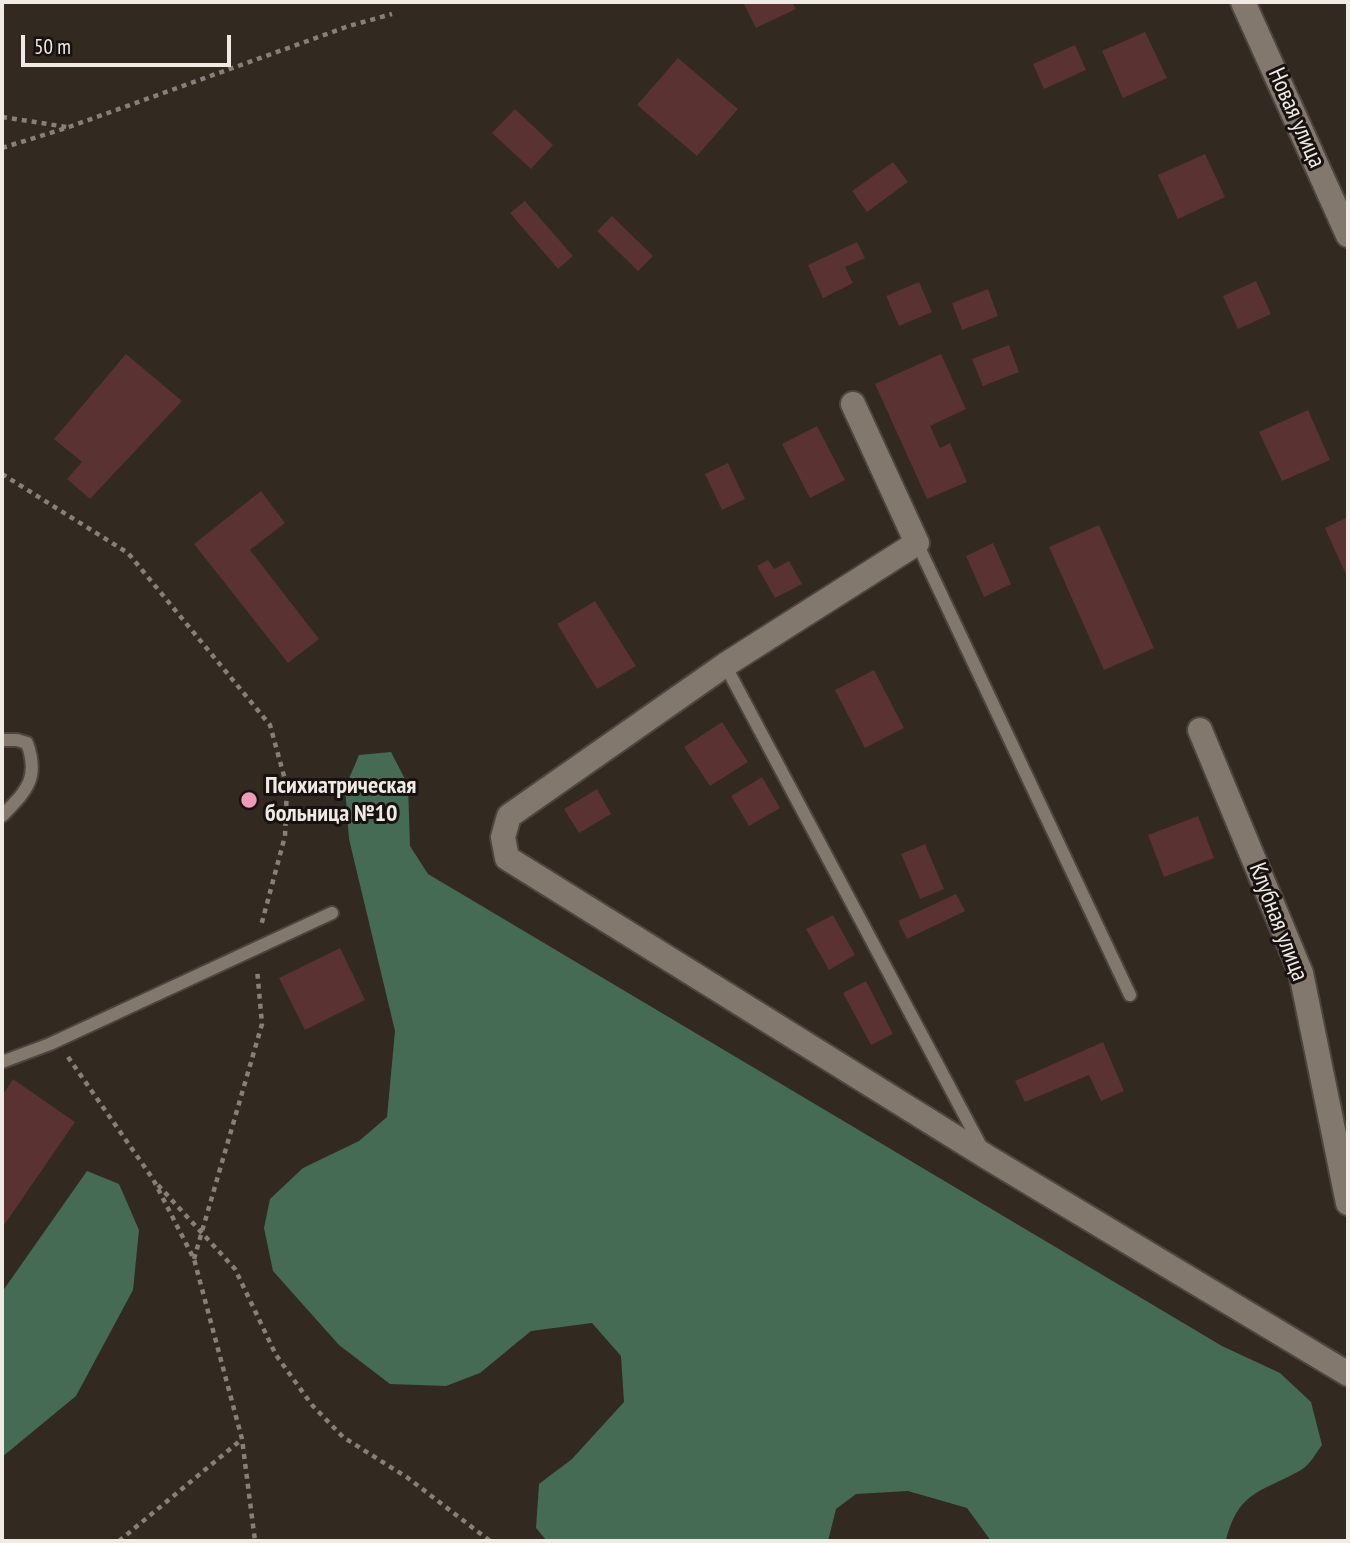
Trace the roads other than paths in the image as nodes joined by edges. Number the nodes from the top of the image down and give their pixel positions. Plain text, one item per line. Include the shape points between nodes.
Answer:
1 (1243, 2) edge
2 (1348, 234) edge
3 (853, 404) dead end
4 (917, 542) junction
5 (725, 665) junction
6 (1200, 730) dead end
7 (2, 740) edge
8 (2, 816) edge
9 (332, 913) dead end
10 (1130, 995) dead end
11 (2, 1062) edge
12 (987, 1157) junction
13 (1348, 1203) edge
14 (1348, 1374) edge

1 - 2 street, Новая улица
3 - 4 street
4 - 5 street
4 - 10 lane
5 - 12 lane
5 - 12 street via 509,817 503,837 507,858
6 - 13 street, Клубная улица via 1301,972
7 - 8 lane via 27,743 33,776
9 - 11 lane
12 - 14 street

